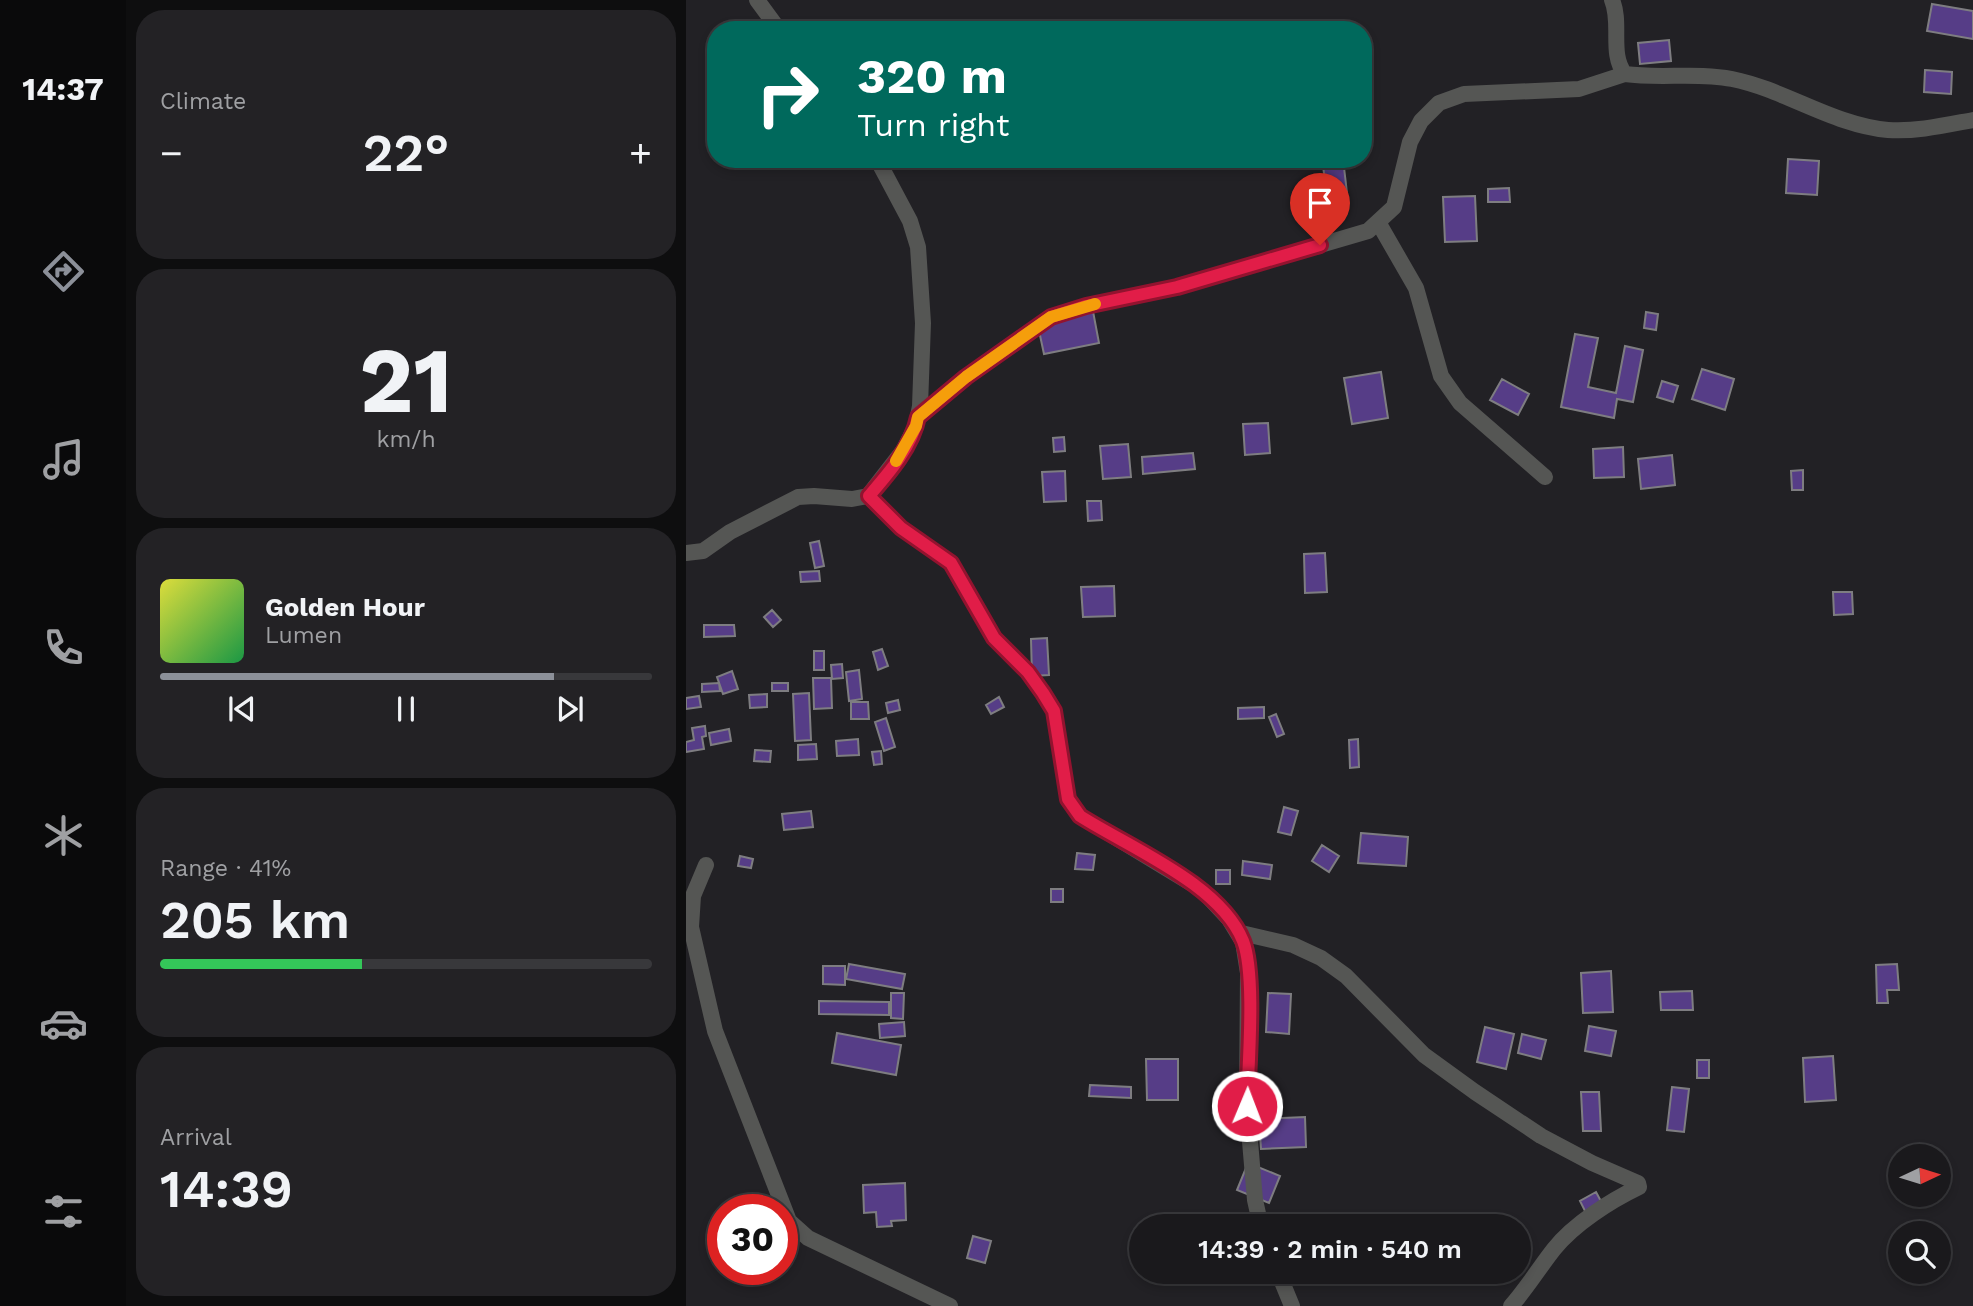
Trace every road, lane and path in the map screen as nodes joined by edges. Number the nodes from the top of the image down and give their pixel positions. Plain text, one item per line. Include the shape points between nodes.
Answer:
1 (757, 0) edge
2 (1612, 0) edge
3 (772, 21) edge
4 (1626, 74) junction
5 (1973, 120) edge
6 (882, 168) edge
7 (1378, 222) junction
8 (918, 417) junction
9 (1545, 477) dead end
10 (869, 496) junction
11 (686, 553) edge
12 (706, 865) dead end
13 (1237, 932) junction
14 (1258, 1214) edge
15 (1283, 1284) edge
16 (950, 1306) edge
17 (1292, 1306) edge
18 (1511, 1306) edge

1 - 3 street
2 - 4 street via 1618,57
4 - 5 street via 1730,78 1847,121 1889,130
4 - 7 street via 1579,89 1464,94 1439,103 1421,121 1408,151 1398,198
6 - 8 street via 910,221 918,247 923,323
7 - 8 street via 1368,231 1177,287 1051,317
7 - 9 street via 1416,288 1441,376 1460,403
8 - 10 street via 903,451
10 - 11 street via 797,498 703,551
10 - 13 street via 901,528 951,563 994,638 1043,693 1054,711 1068,799 1080,816 1202,890
12 - 16 street via 693,896 691,927 712,1018 789,1221 807,1238
13 - 14 street via 1248,974 1247,1106
13 - 18 street via 1293,945 1321,958 1346,976 1424,1055 1475,1092 1541,1136 1638,1182 1639,1187 1581,1224 1556,1247
15 - 17 street

